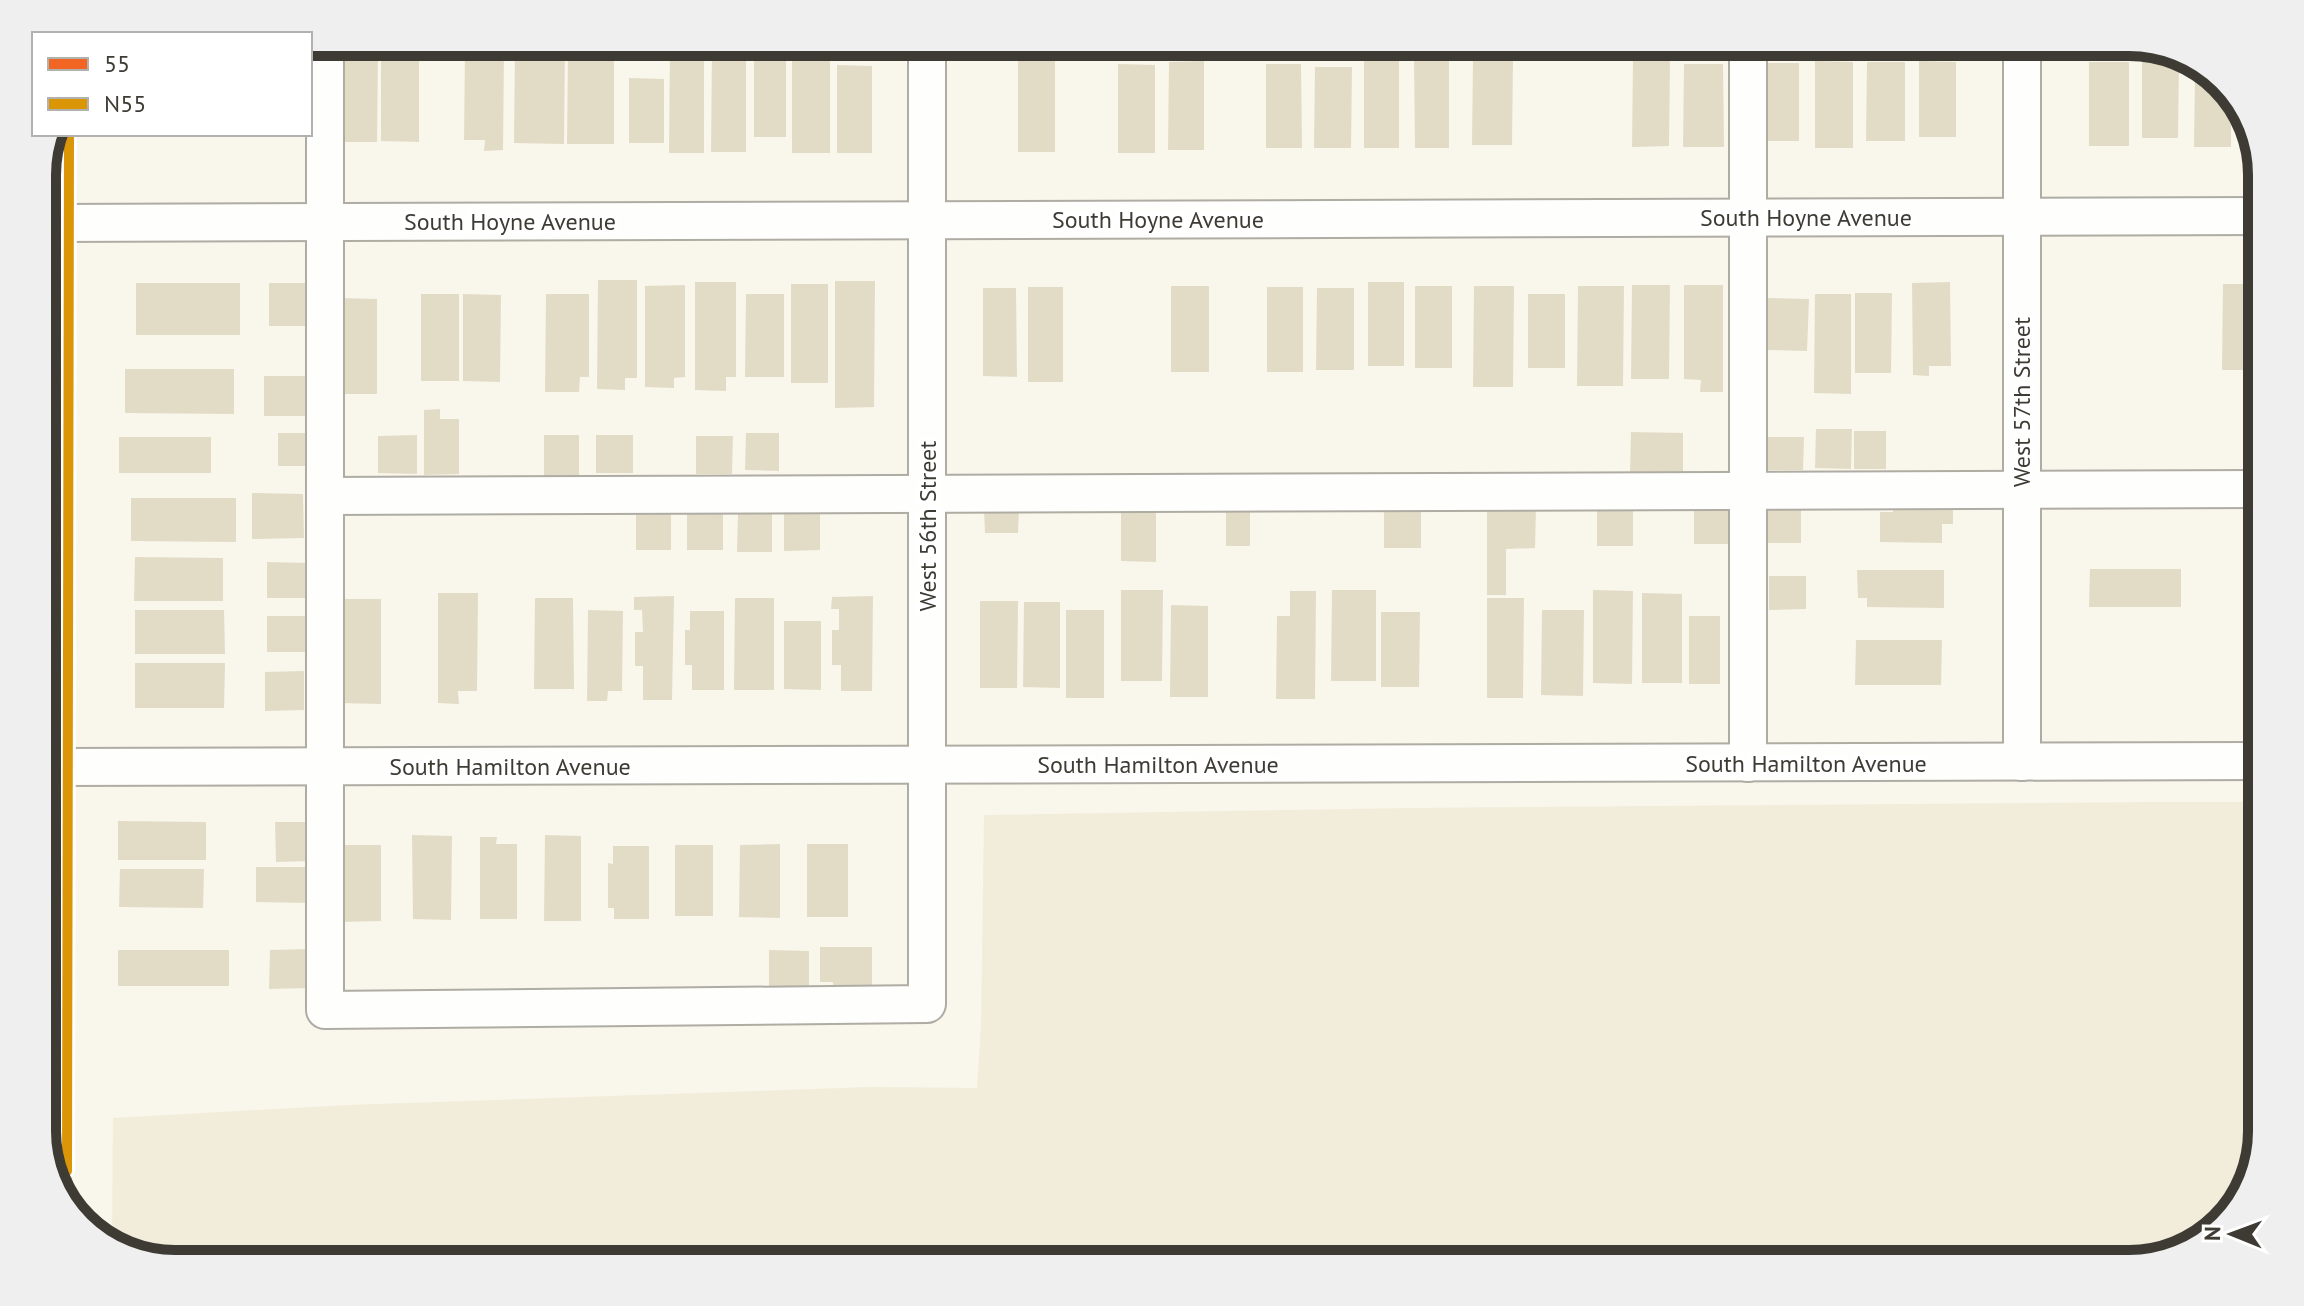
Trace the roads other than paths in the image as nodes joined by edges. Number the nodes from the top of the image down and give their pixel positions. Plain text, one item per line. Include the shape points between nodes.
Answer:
1 (325, 56) edge
2 (927, 56) edge
3 (1748, 56) edge
4 (2022, 56) edge
5 (2022, 216) junction
6 (2248, 216) edge
7 (1748, 217) junction
8 (925, 220) junction
9 (325, 222) junction
10 (56, 223) edge
11 (2248, 489) edge
12 (2022, 490) junction
13 (1748, 491) junction
14 (926, 494) junction
15 (325, 496) junction
16 (2248, 761) edge
17 (2022, 762) junction
18 (1748, 763) junction
19 (928, 765) junction
20 (325, 766) junction
21 (56, 767) edge

1 - 9 street
2 - 8 street, West 56th Street
3 - 7 street
4 - 5 street, West 57th Street
5 - 6 street, South Hoyne Avenue
5 - 7 street, South Hoyne Avenue
5 - 12 street, West 57th Street
7 - 8 street, South Hoyne Avenue
7 - 13 street
8 - 9 street, South Hoyne Avenue
8 - 14 street, West 56th Street
9 - 10 street, South Hoyne Avenue
9 - 15 street
11 - 12 street
12 - 13 street
12 - 17 street, West 57th Street
13 - 14 street
13 - 18 street
14 - 15 street
14 - 19 street, West 56th Street
15 - 20 street
16 - 17 street, South Hamilton Avenue
17 - 18 street, South Hamilton Avenue
18 - 19 street, South Hamilton Avenue
19 - 20 street, South Hamilton Avenue
19 - 20 street, West 56th Street via 927,1004 325,1010
20 - 21 street, South Hamilton Avenue

